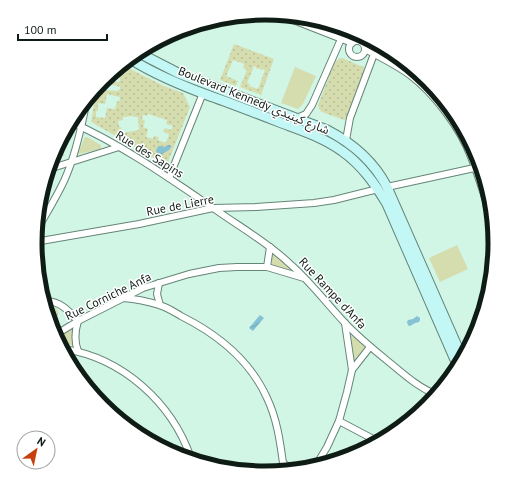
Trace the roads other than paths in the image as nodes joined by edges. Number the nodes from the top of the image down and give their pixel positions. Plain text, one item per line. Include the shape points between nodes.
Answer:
1 (300, 23) edge
2 (341, 39) junction
3 (357, 40) edge
4 (358, 41) edge
5 (365, 49) junction
6 (374, 54) junction
7 (144, 56) edge
8 (135, 62) edge
9 (203, 93) junction
10 (436, 102) edge
11 (85, 111) edge
12 (444, 111) edge
13 (297, 118) junction
14 (76, 124) edge
15 (82, 127) junction
16 (458, 132) edge
17 (346, 140) junction
18 (119, 146) junction
19 (71, 163) junction
20 (54, 168) edge
21 (475, 168) edge
22 (169, 178) junction
23 (382, 188) junction
24 (213, 208) junction
25 (43, 220) edge
26 (42, 241) edge
27 (270, 247) junction
28 (267, 267) junction
29 (305, 278) junction
30 (160, 283) junction
31 (123, 298) junction
32 (49, 301) edge
33 (160, 305) junction
34 (78, 321) junction
35 (345, 323) junction
36 (60, 332) edge
37 (370, 347) junction
38 (68, 350) edge
39 (78, 351) junction
40 (460, 352) edge
41 (455, 360) edge
42 (352, 370) junction
43 (430, 392) edge
44 (339, 421) junction
45 (372, 438) edge
46 (190, 453) edge
47 (320, 459) edge
48 (283, 466) edge

1 - 2 street
2 - 3 street
2 - 13 street via 312,105 306,114
3 - 5 street via 349,49 351,54 359,57
4 - 5 street
5 - 6 street
6 - 10 street via 410,75
6 - 17 street via 350,118
7 - 13 main road, Boulevard Kennedy شارع كينيدي via 178,73
8 - 9 main road, Boulevard Kennedy شارع كينيدي via 174,82
9 - 22 street
9 - 23 main road, Boulevard Kennedy شارع كينيدي via 330,143 342,150
11 - 15 street
12 - 16 street
13 - 17 main road, Boulevard Kennedy شارع كينيدي
14 - 15 street, Rue des Sapins
15 - 18 street, Rue des Sapins
15 - 19 street
17 - 23 main road, Boulevard Kennedy شارع كينيدي via 381,176
18 - 19 street
18 - 22 street, Rue des Sapins
19 - 20 street
19 - 25 street via 64,182
21 - 23 street, Rue de Lierre
22 - 24 street, Rue des Sapins
23 - 24 street, Rue de Lierre via 314,203
23 - 40 main road, Boulevard Kennedy شارع كينيدي
23 - 41 main road, Boulevard Kennedy شارع كينيدي
24 - 26 street, Rue de Lierre
24 - 27 street, Rue Rampe d'Anfa
27 - 28 street
27 - 29 street, Rue Rampe d'Anfa
28 - 29 street, Rue Corniche Anfa
28 - 30 street, Rue Corniche Anfa via 219,268
29 - 35 street, Rue Rampe d'Anfa
30 - 31 street, Rue Corniche Anfa
30 - 33 street via 157,294
31 - 33 street
31 - 34 street, Rue Corniche Anfa
32 - 34 street via 62,305
33 - 48 street via 211,332 251,370 272,410
34 - 36 street, Rue Corniche Anfa
34 - 39 street via 75,341
35 - 37 street, Rue Rampe d'Anfa
35 - 42 street
37 - 42 street
37 - 43 street, Rue Rampe d'Anfa
38 - 39 street
39 - 46 street via 121,370 147,389 173,420
42 - 44 street
44 - 45 street
44 - 47 street

